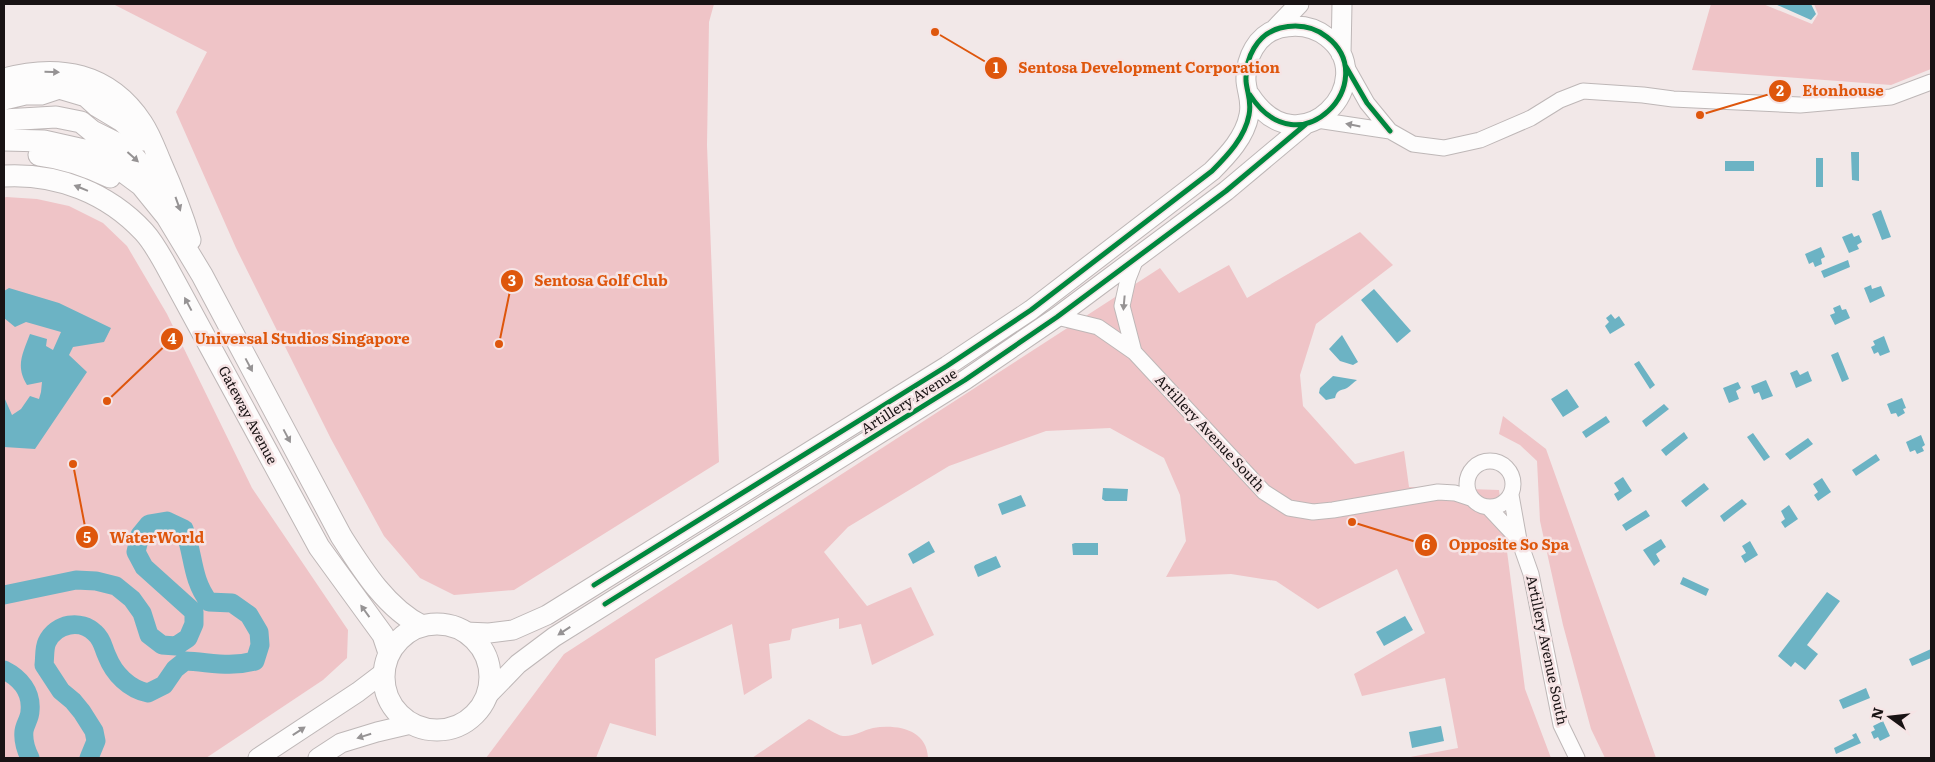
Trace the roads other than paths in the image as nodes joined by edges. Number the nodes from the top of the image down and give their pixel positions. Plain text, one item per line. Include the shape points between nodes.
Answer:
1 (1299, 4) edge
2 (1342, 4) edge
3 (1275, 29) junction
4 (1342, 58) junction
5 (4, 79) edge
6 (1931, 82) edge
7 (1250, 95) junction
8 (4, 99) edge
9 (4, 120) edge
10 (1311, 122) junction
11 (1390, 131) junction
12 (4, 140) edge
13 (156, 151) junction
14 (4, 155) edge
15 (4, 176) edge
16 (166, 217) junction
17 (1138, 256) junction
18 (202, 276) junction
19 (1057, 316) junction
20 (1134, 352) junction
21 (1468, 476) junction
22 (1438, 492) junction
23 (1511, 494) junction
24 (1470, 498) junction
25 (1488, 508) junction
26 (1519, 540) junction
27 (422, 626) junction
28 (465, 632) junction
29 (386, 663) junction
30 (487, 696) junction
31 (411, 724) junction
32 (258, 758) edge
33 (318, 758) edge
34 (1577, 758) edge

1 - 3 street, Artillery Avenue
2 - 4 street, Artillery Avenue
3 - 4 street via 1305,26 1320,32 1332,41
3 - 7 street, Artillery Avenue via 1263,37 1249,58 1246,83
4 - 10 street, Artillery Avenue via 1343,90 1328,113
4 - 11 street via 1367,103
5 -> 13 main road, Gateway Avenue via 58,72 101,84 130,106 144,125
6 - 11 street via 1891,97 1800,105 1583,91 1480,140 1444,148 1414,144
7 - 10 street, Artillery Avenue via 1259,110 1273,120 1289,124
7 - 28 street, Artillery Avenue via 1249,115 1242,134 1212,171 1031,310 548,615 513,630
8 - 13 main road, Gateway Avenue via 59,88 86,96 122,121
9 -> 16 main road, Gateway Avenue via 56,117 81,122 136,159 154,182
11 -> 10 street
10 - 17 street, Artillery Avenue
12 - 16 main road, Gateway Avenue via 62,144 110,162 141,185
13 -> 18 main road, Gateway Avenue via 178,200
14 - 16 main road, Gateway Avenue via 33,154 92,169 119,182
29 -> 15 main road, Gateway Avenue via 383,635 319,548 170,271 146,234 124,212 74,185 49,178
16 - 18 main road, Gateway Avenue
17 - 19 street, Artillery Avenue
17 -> 20 street, Artillery Avenue South via 1128,279 1122,306
18 -> 27 main road, Gateway Avenue via 340,536 387,598 407,618
19 - 20 street, Artillery Avenue South via 1098,327
19 -> 30 street, Artillery Avenue via 965,380 554,637 518,664
20 - 22 street, Artillery Avenue South via 1264,492 1289,508 1313,512 1333,510
21 - 22 street, Artillery Avenue South
21 - 23 street via 1477,464 1499,462 1510,472
21 - 24 street
22 - 24 street, Artillery Avenue South
23 - 25 street via 1502,505
23 - 26 street, Artillery Avenue South
24 - 25 street
25 - 26 street, Artillery Avenue South
26 - 34 street, Artillery Avenue South via 1531,574 1561,725
27 - 28 main road, Gateway Avenue via 452,626
27 - 29 main road, Gateway Avenue via 398,641
28 - 30 main road, Gateway Avenue via 476,641 489,667
29 - 31 main road, Gateway Avenue via 384,685 393,708
32 -> 29 street via 358,692
30 - 31 main road, Gateway Avenue via 480,709 456,728 426,730
31 -> 33 street via 341,743

